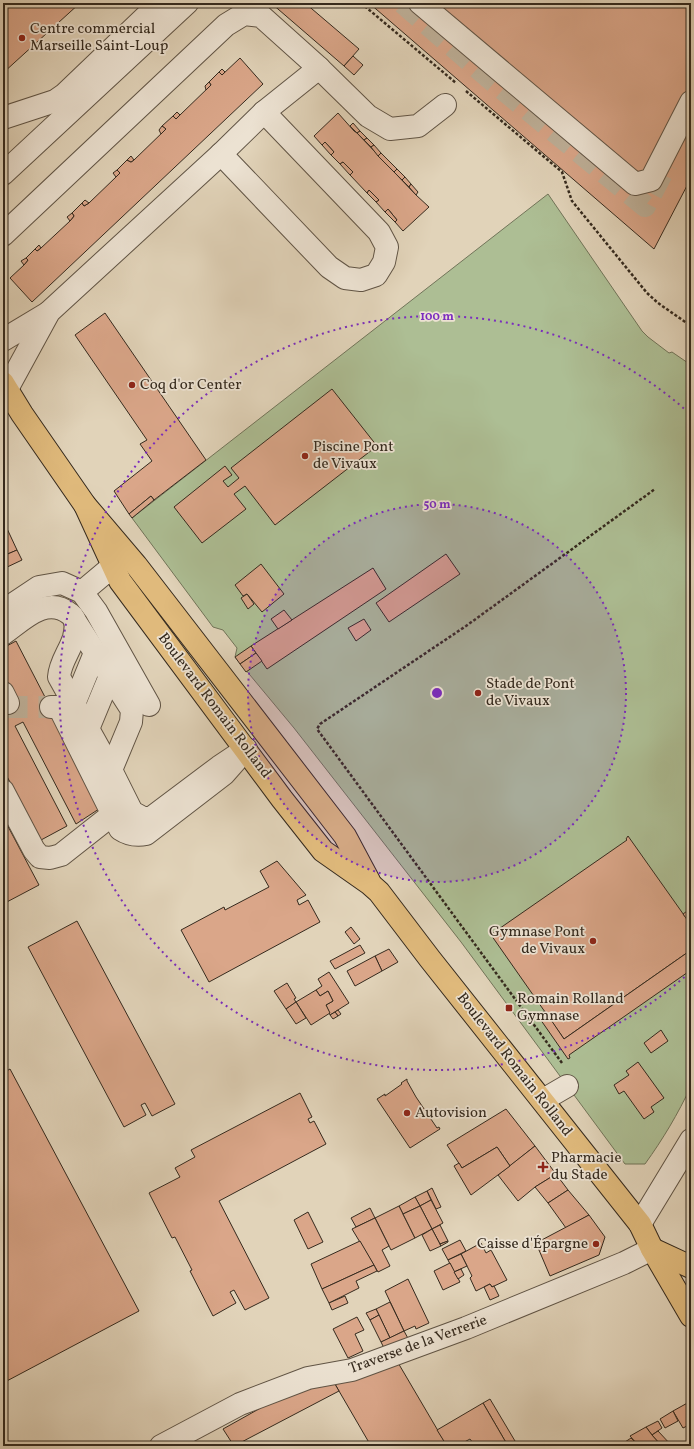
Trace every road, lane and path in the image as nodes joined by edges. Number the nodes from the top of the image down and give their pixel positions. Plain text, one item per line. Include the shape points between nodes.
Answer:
1 (160, 3) edge
2 (187, 3) edge
3 (361, 3) edge
4 (420, 3) edge
5 (319, 68) junction
6 (691, 102) edge
7 (445, 105) dead end
8 (264, 112) junction
9 (3, 118) edge
10 (220, 154) junction
11 (3, 174) edge
12 (3, 235) edge
13 (49, 312) junction
14 (691, 326) edge
15 (3, 340) edge
16 (5, 386) edge
17 (655, 489) dead end
18 (86, 505) junction
19 (113, 566) junction
20 (82, 592) junction
21 (3, 611) edge
22 (75, 621) junction
23 (3, 634) edge
24 (107, 671) junction
25 (149, 705) dead end
26 (50, 707) tunnel mouth
27 (88, 730) junction
28 (266, 735) junction
29 (246, 749) junction
30 (3, 791) edge
31 (113, 814) junction
32 (370, 884) junction
33 (567, 1086) joint
34 (543, 1100) junction
35 (691, 1140) edge
36 (640, 1224) junction
37 (652, 1249) junction
38 (691, 1266) edge
39 (691, 1316) edge
40 (161, 1446) edge

1 - 9 street via 65,94 55,101
2 - 11 street
3 - 14 path via 562,172 572,201 647,293
4 - 6 street via 635,184 651,180
5 - 7 street via 368,116 390,129 418,126
5 - 8 street
5 - 12 street via 261,16 244,14 226,25
8 - 10 street
8 - 10 street via 379,232 387,247 384,262 376,275 361,280 345,278 329,268
10 - 13 street
13 - 15 street
13 - 16 street
16 - 18 main road, Boulevard Romain Rolland
17 - 33 path via 466,626 320,724 317,729 574,1079
18 - 19 main road, Boulevard Romain Rolland
18 - 28 main road, Boulevard Romain Rolland via 136,565
19 - 20 street
19 - 29 main road, Boulevard Romain Rolland via 120,581
20 - 21 street via 62,583 39,586
20 - 25 street via 96,611
22 - 23 street via 63,608 51,606 40,609
22 - 24 street
22 - 27 street via 74,636 59,668 59,677
24 - 27 street
24 - 27 street
24 - 27 street via 132,710 131,722
26 - 31 street via 58,707
27 - 29 street via 132,812 144,818 152,818
28 - 29 street
28 - 32 main road, Boulevard Romain Rolland via 345,836
29 - 31 street via 224,774 146,834 128,834 120,829
29 - 32 main road, Boulevard Romain Rolland via 323,851
30 - 31 street via 40,857 61,855
32 - 34 main road, Boulevard Romain Rolland via 379,892
33 - 34 street
34 - 36 main road, Boulevard Romain Rolland
35 - 36 street
36 - 37 main road, Boulevard Romain Rolland
37 - 38 main road
37 - 39 main road, Boulevard Romain Rolland
37 - 40 street, Traverse de la Verrerie via 466,1328 352,1370 308,1378 240,1404

